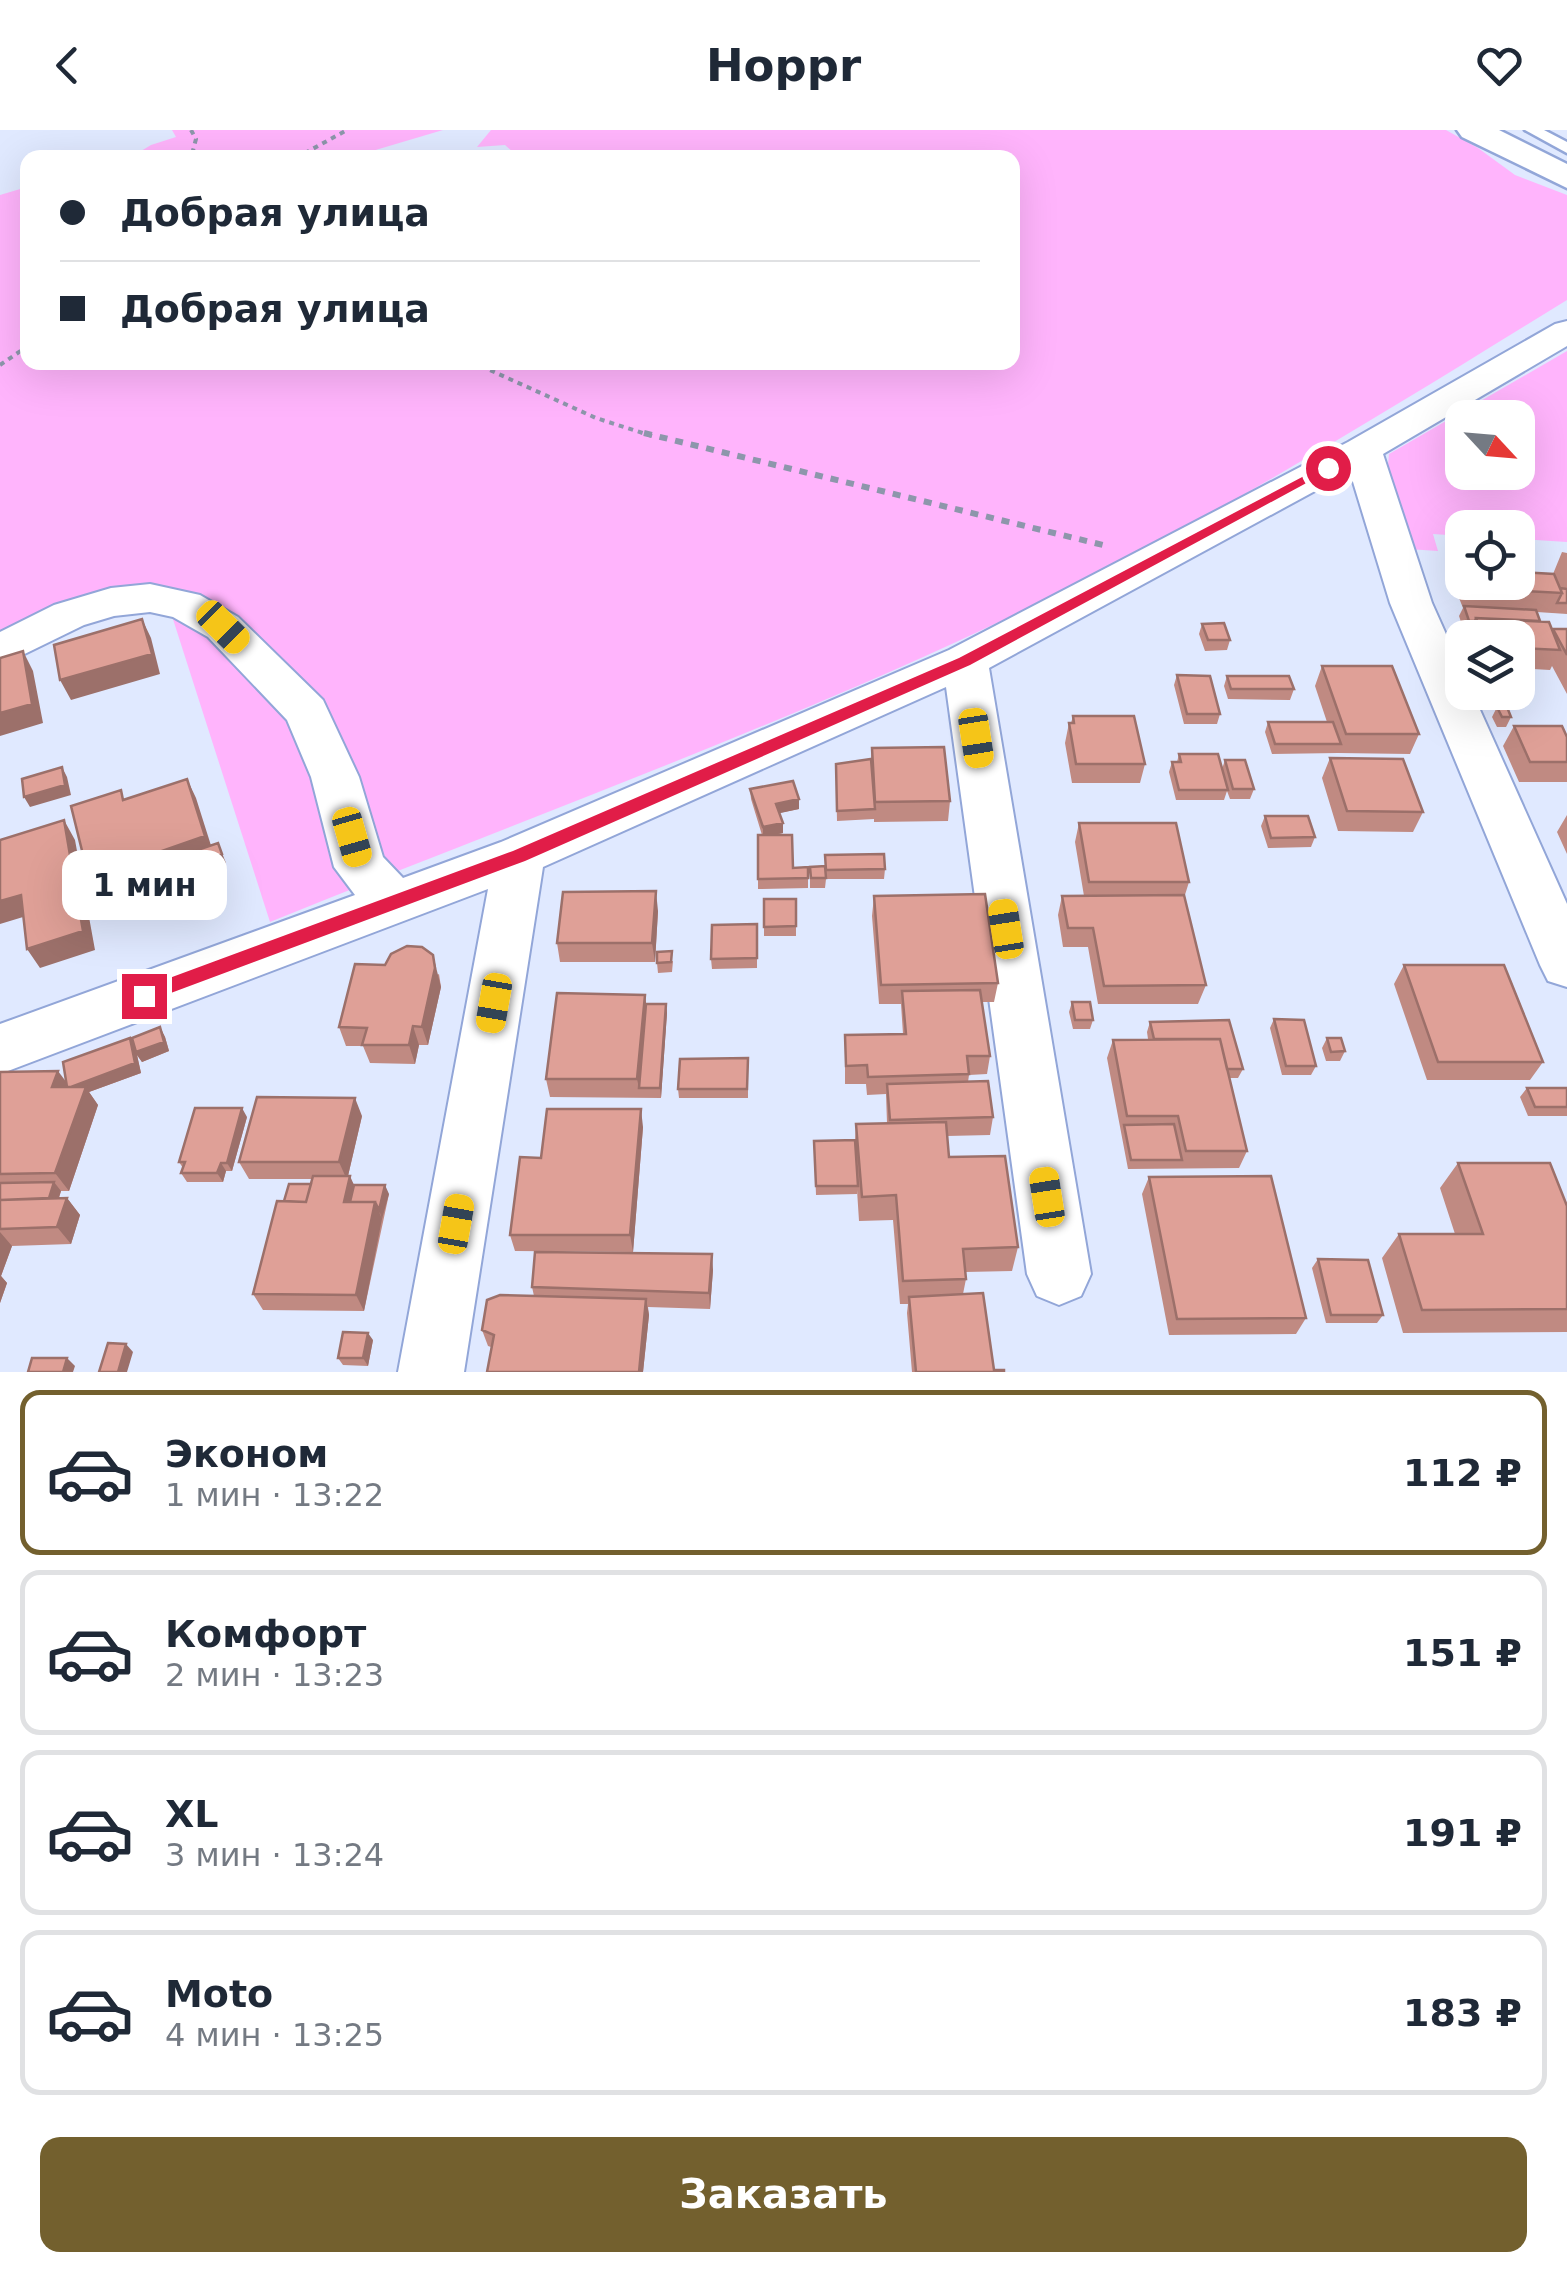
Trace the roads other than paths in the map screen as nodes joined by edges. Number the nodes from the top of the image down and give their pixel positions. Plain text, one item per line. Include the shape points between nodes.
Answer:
1 (1474, 130) edge
2 (1533, 130) edge
3 (1567, 148) edge
4 (1567, 178) edge
5 (1567, 331) edge
6 (1362, 450) junction
7 (0, 651) edge
8 (965, 661) junction
9 (519, 856) junction
10 (394, 902) junction
11 (1567, 965) edge
12 (0, 1049) edge
13 (1059, 1274) dead end
14 (431, 1372) edge

1 - 4 street
2 - 3 lane
5 - 6 street
6 - 8 street
6 - 11 street via 1411,603
7 - 10 street via 69,615 112,602 150,598 185,605 223,627 307,712 335,777 360,867
8 - 9 street
8 - 13 street
9 - 10 street
9 - 14 street
10 - 12 street

